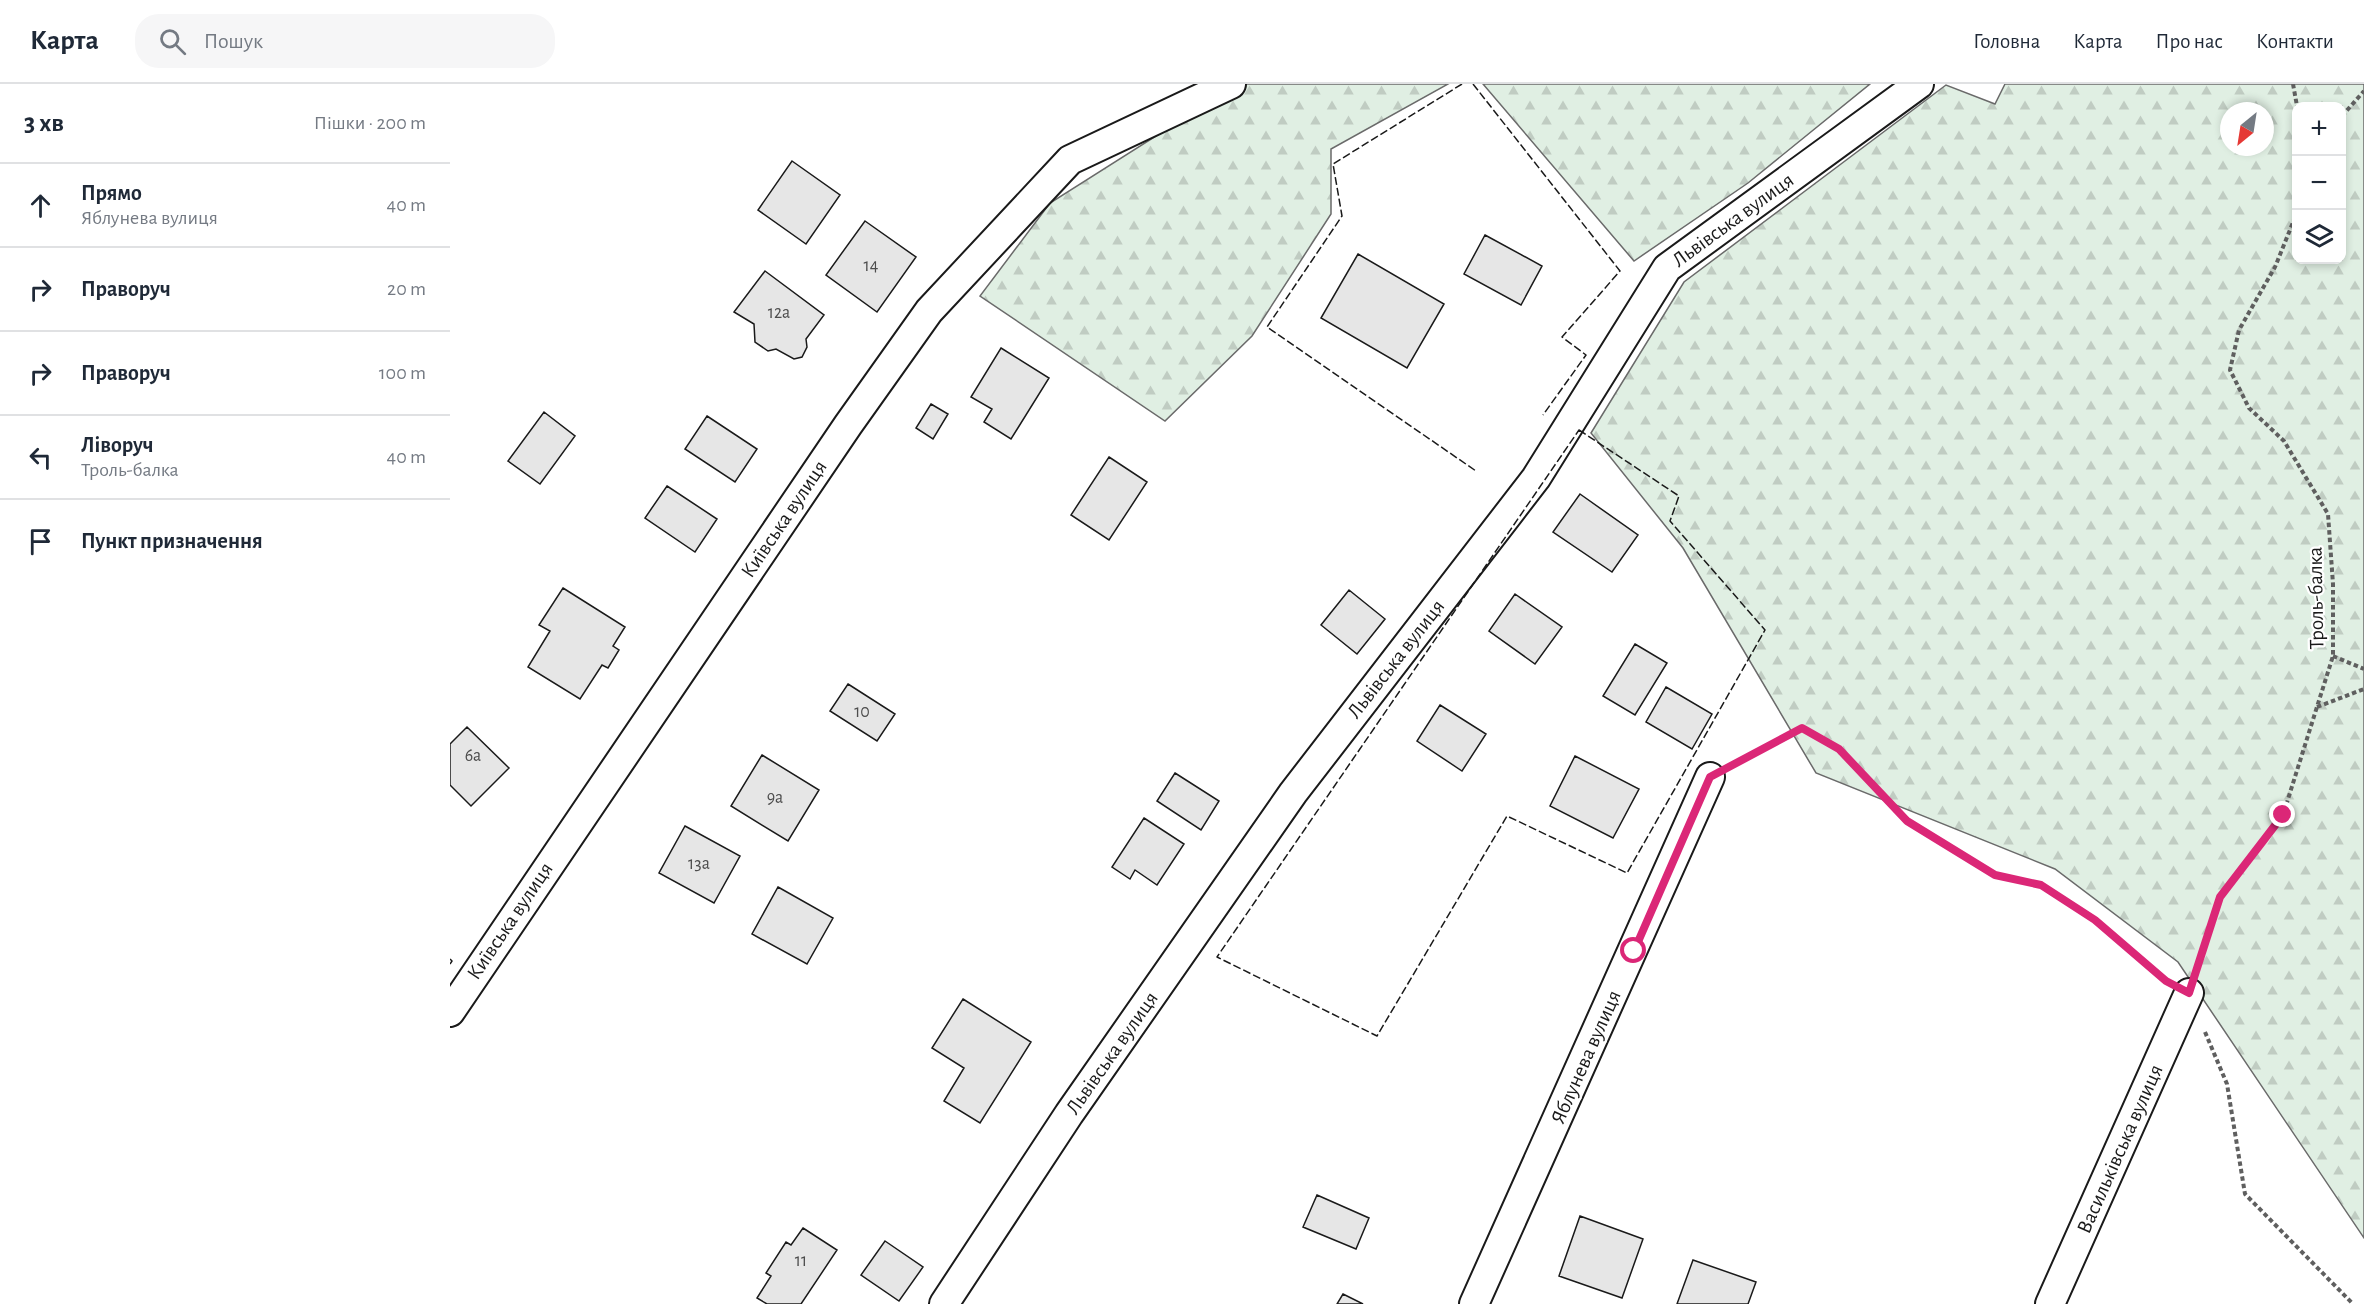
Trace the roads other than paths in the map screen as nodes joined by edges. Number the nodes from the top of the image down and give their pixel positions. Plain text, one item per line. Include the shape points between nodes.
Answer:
1 (1232, 84) edge
2 (1919, 84) edge
3 (1710, 777) road end
4 (2189, 993) road end
5 (450, 1012) edge
6 (944, 1304) edge
7 (1474, 1304) edge
8 (2050, 1304) edge

1 - 5 street, Київська вулиця via 1070,160 929,311
2 - 6 street, Львівська вулиця via 1667,268 1536,478 1293,793 1069,1114
3 - 7 street, Яблунева вулиця
4 - 8 street, Васильківська вулиця

